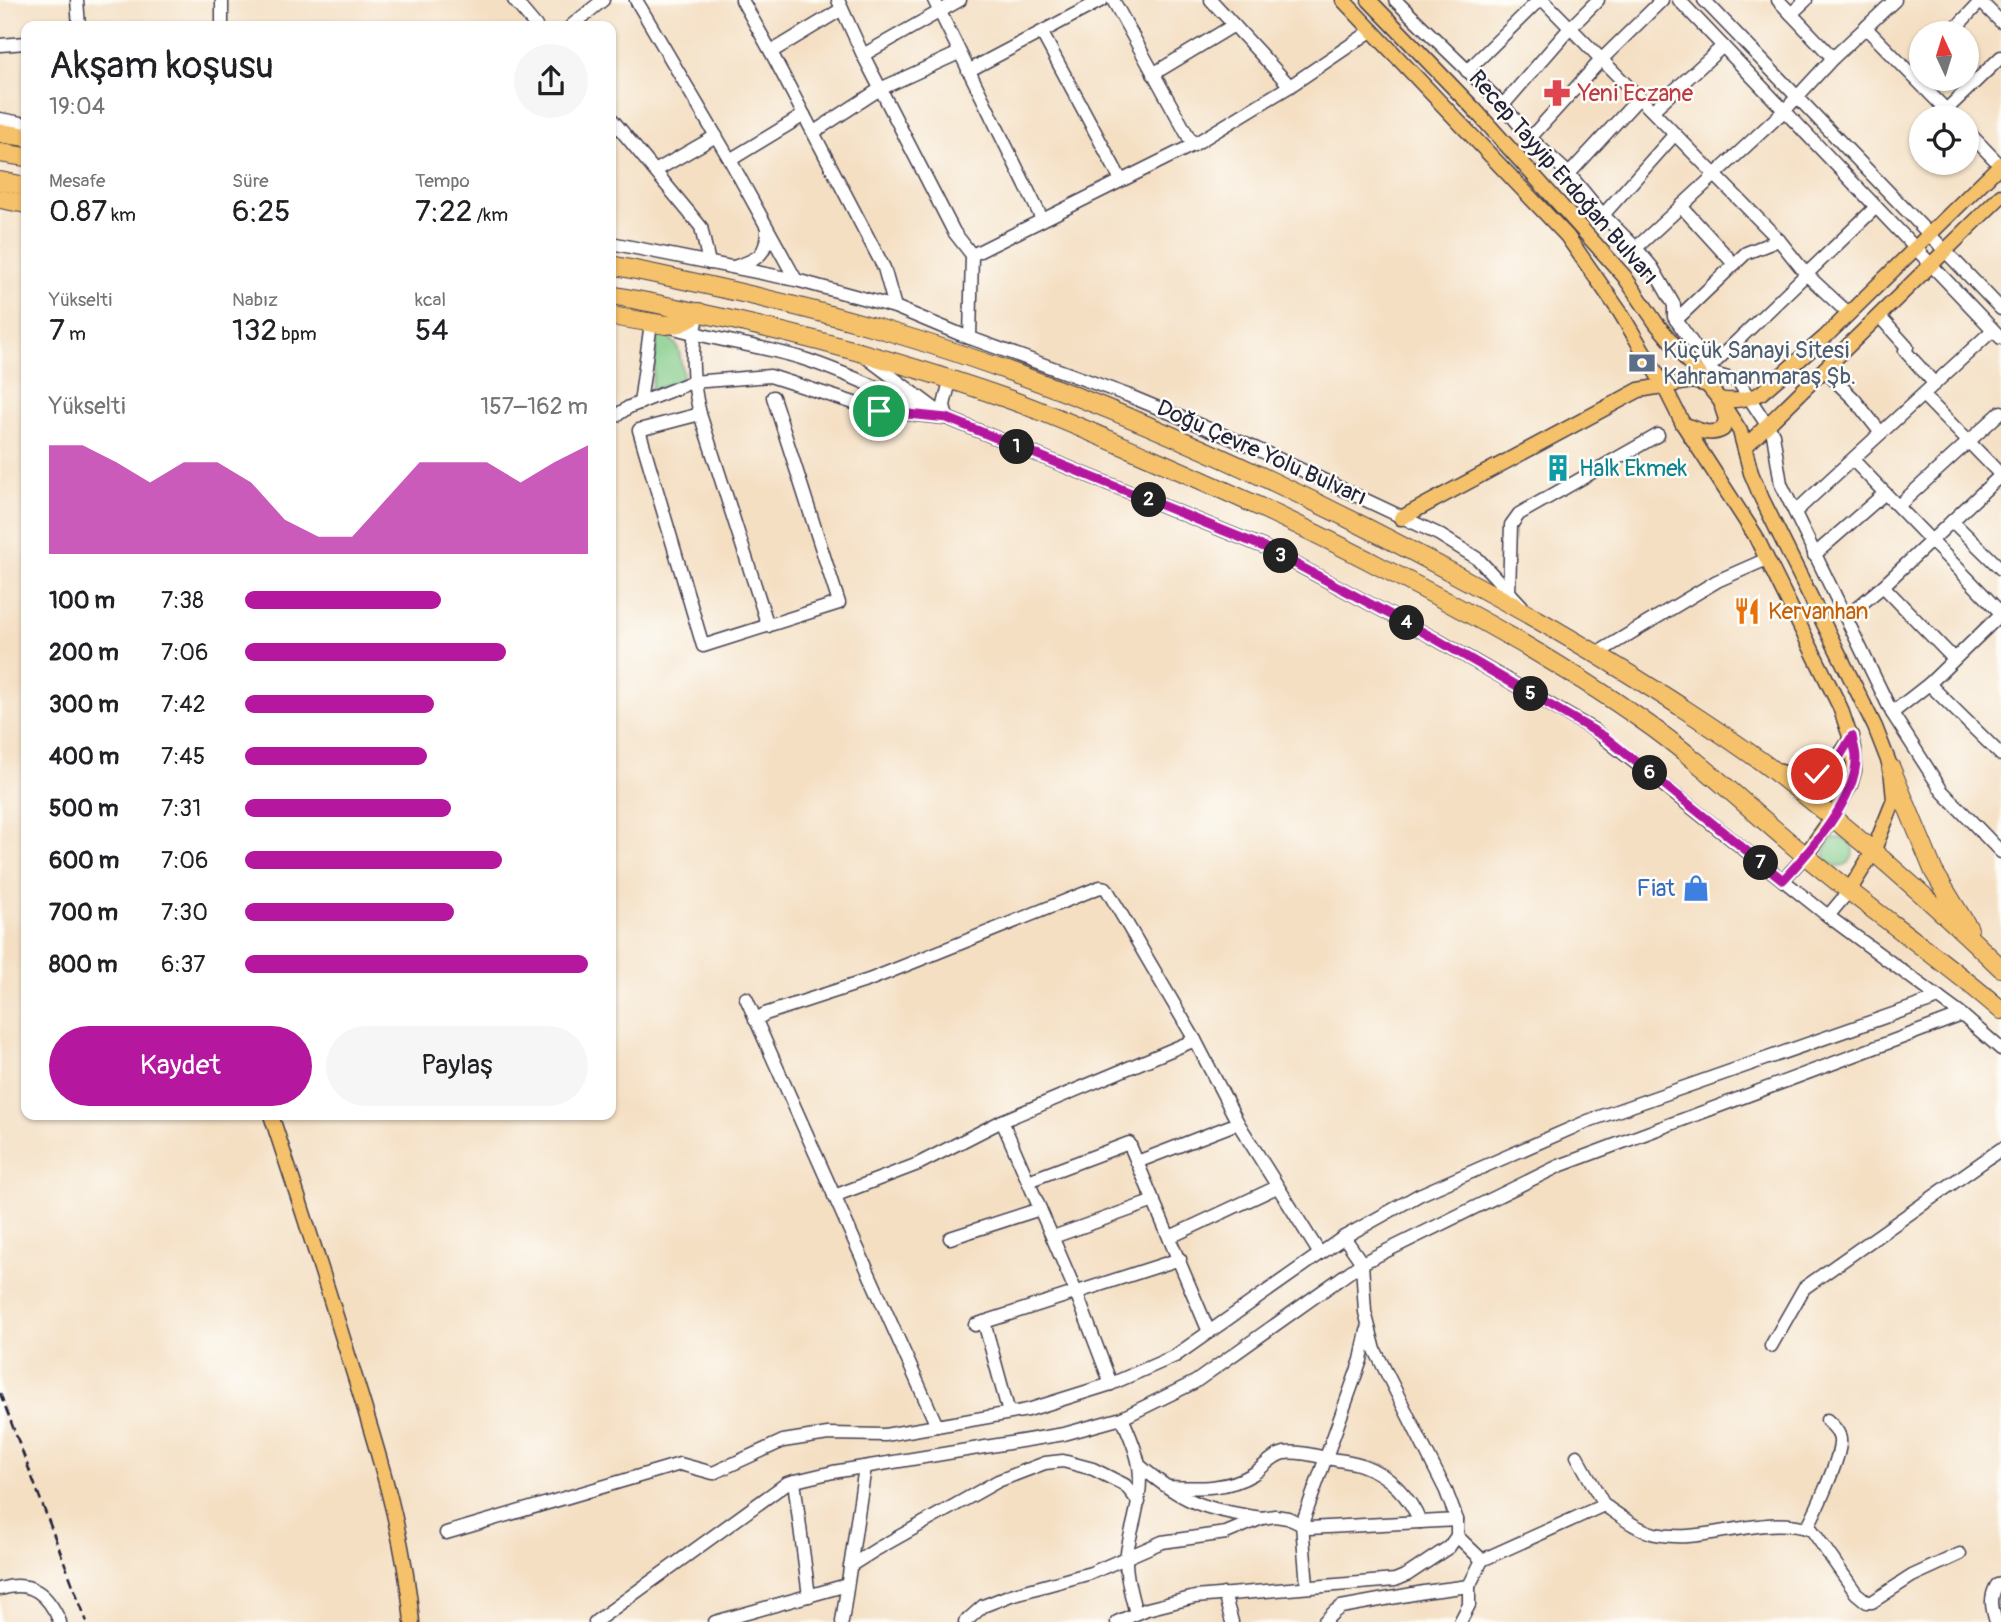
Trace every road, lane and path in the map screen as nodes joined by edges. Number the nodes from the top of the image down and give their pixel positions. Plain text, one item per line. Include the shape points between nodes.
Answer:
1 (77, 0) edge
2 (222, 0) edge
3 (514, 0) edge
4 (603, 0) edge
5 (636, 0) edge
6 (742, 0) edge
7 (934, 0) edge
8 (960, 0) edge
9 (1102, 0) edge
10 (1114, 0) edge
11 (1211, 0) edge
12 (1343, 0) edge
13 (1369, 0) edge
14 (1541, 0) edge
15 (1598, 0) edge
16 (1662, 0) edge
17 (1679, 0) edge
18 (1704, 0) edge
19 (1778, 0) edge
20 (1806, 0) edge
21 (1895, 0) edge
22 (1980, 1) edge
23 (1403, 3) edge
24 (840, 4) edge
25 (940, 12) junction
26 (1791, 14) junction
27 (79, 21) edge
28 (222, 21) edge
29 (532, 21) edge
30 (577, 21) edge
31 (1962, 21) edge
32 (2001, 22) edge
33 (1234, 25) junction
34 (1866, 27) junction
35 (1570, 28) junction
36 (1371, 31) junction
37 (1042, 33) junction
38 (21, 43) edge
39 (0, 45) edge
40 (1723, 46) junction
41 (771, 52) junction
42 (959, 53) junction
43 (863, 55) junction
44 (2001, 57) edge
45 (1833, 58) junction
46 (1601, 60) junction
47 (968, 71) junction
48 (1467, 71) junction
49 (1909, 72) edge
50 (1153, 74) junction
51 (1290, 86) junction
52 (880, 89) junction
53 (1928, 91) edge
54 (1798, 96) junction
55 (1638, 99) junction
56 (1941, 105) edge
57 (1958, 105) edge
58 (1503, 106) junction
59 (1653, 110) junction
60 (1785, 110) junction
61 (804, 115) junction
62 (0, 119) edge
63 (21, 123) edge
64 (616, 124) edge
65 (814, 132) junction
66 (0, 133) edge
67 (1675, 134) junction
68 (21, 136) edge
69 (716, 136) junction
70 (1530, 138) junction
71 (1979, 143) edge
72 (1193, 145) junction
73 (0, 153) edge
74 (21, 156) edge
75 (730, 160) junction
76 (2000, 165) edge
77 (655, 171) junction
78 (1569, 174) junction
79 (1715, 177) junction
80 (1121, 180) junction
81 (0, 181) edge
82 (21, 185) edge
83 (2001, 196) edge
84 (0, 199) edge
85 (21, 203) edge
86 (1681, 206) junction
87 (1875, 207) junction
88 (1603, 215) junction
89 (1042, 219) junction
90 (767, 230) junction
91 (1929, 234) junction
92 (1779, 240) junction
93 (616, 244) edge
94 (1636, 248) junction
95 (1915, 249) junction
96 (1945, 251) junction
97 (972, 255) junction
98 (709, 263) junction
99 (1734, 264) junction
100 (1931, 265) junction
101 (616, 266) edge
102 (734, 267) junction
103 (1807, 275) junction
104 (796, 281) junction
105 (616, 296) edge
106 (895, 307) junction
107 (2001, 309) edge
108 (699, 312) junction
109 (1848, 313) junction
110 (1879, 316) junction
111 (616, 317) edge
112 (1676, 320) junction
113 (659, 324) junction
114 (694, 334) junction
115 (1997, 334) edge
116 (970, 338) junction
117 (861, 353) junction
118 (1710, 367) junction
119 (1824, 370) junction
120 (950, 381) junction
121 (692, 383) junction
122 (1935, 384) junction
123 (1708, 385) junction
124 (1664, 386) junction
125 (1923, 395) junction
126 (773, 397) dead end
127 (1719, 399) junction
128 (1749, 399) junction
129 (640, 403) junction
130 (2001, 412) edge
131 (700, 414) junction
132 (616, 416) edge
133 (947, 418) junction
134 (1683, 424) junction
135 (1767, 424) junction
136 (1881, 433) junction
137 (1658, 435) dead end
138 (1968, 442) junction
139 (1745, 447) junction
140 (1853, 460) junction
141 (2001, 475) edge
142 (1885, 493) junction
143 (1898, 506) junction
144 (1795, 512) junction
145 (1401, 518) junction
146 (1952, 521) junction
147 (1931, 541) junction
148 (1814, 555) junction
149 (1767, 559) junction
150 (2001, 569) edge
151 (1883, 586) junction
152 (1509, 593) junction
153 (1529, 614) junction
154 (2001, 614) edge
155 (1846, 617) junction
156 (768, 626) junction
157 (1595, 654) junction
158 (1954, 659) junction
159 (1929, 684) junction
160 (1892, 713) junction
161 (1852, 736) junction
162 (2000, 751) edge
163 (1891, 768) junction
164 (1771, 769) junction
165 (1832, 818) junction
166 (1998, 842) edge
167 (1873, 852) junction
168 (1805, 856) junction
169 (1783, 880) junction
170 (1849, 891) junction
171 (1828, 916) junction
172 (1982, 950) junction
173 (2001, 968) edge
174 (746, 998) dead end
175 (1939, 998) junction
176 (2001, 1010) edge
177 (1962, 1015) junction
178 (755, 1020) junction
179 (1195, 1040) junction
180 (2001, 1049) edge
181 (273, 1120) edge
182 (1002, 1121) junction
183 (1238, 1123) junction
184 (2001, 1149) edge
185 (1137, 1162) junction
186 (1028, 1181) junction
187 (1277, 1187) junction
188 (834, 1196) junction
189 (1154, 1201) junction
190 (1040, 1209) junction
191 (1053, 1237) junction
192 (1170, 1237) junction
193 (1344, 1237) junction
194 (950, 1238) dead end
195 (1320, 1254) junction
196 (1180, 1259) junction
197 (1362, 1263) junction
198 (1076, 1292) junction
199 (1368, 1328) junction
200 (1209, 1332) junction
201 (1771, 1346) dead end
202 (1111, 1384) junction
203 (1009, 1413) junction
204 (1122, 1418) junction
205 (1827, 1420) dead end
206 (937, 1426) junction
207 (1577, 1456) dead end
208 (1326, 1458) junction
209 (1139, 1465) junction
210 (865, 1467) junction
211 (794, 1481) junction
212 (1168, 1488) junction
213 (1139, 1502) junction
214 (1604, 1505) junction
215 (1262, 1518) junction
216 (1457, 1520) junction
217 (1420, 1522) junction
218 (1302, 1524) junction
219 (1807, 1528) junction
220 (446, 1532) dead end
221 (1457, 1536) junction
222 (1960, 1553) dead end
223 (1126, 1558) junction
224 (1482, 1560) junction
225 (850, 1566) junction
226 (2001, 1584) edge
227 (847, 1585) junction
228 (1307, 1586) junction
229 (1469, 1586) junction
230 (0, 1589) edge
231 (1224, 1594) junction
232 (809, 1596) junction
233 (1136, 1614) junction
234 (60, 1622) edge
235 (412, 1622) edge
236 (596, 1622) edge
237 (715, 1622) edge
238 (842, 1622) edge
239 (965, 1622) edge
240 (1117, 1622) edge
241 (1232, 1622) edge
242 (1324, 1622) edge
243 (1460, 1622) edge
244 (1996, 1622) edge

1 - 27 street
2 - 28 street
3 - 29 street
4 - 30 street
5 - 69 street
6 - 41 street
7 - 25 street
8 - 25 street
9 - 37 street
10 - 50 street
11 - 33 street
12 - 36 main road, Recep Tayyip Erdoğan Bulvarı
13 - 123 main road, Recep Tayyip Erdoğan Bulvarı via 1624,276
14 - 35 street
14 - 48 street
15 - 35 street
16 - 46 street
17 - 40 street
18 - 54 street
19 - 26 street
20 - 26 street
21 - 34 street
22 - 31 street
22 - 32 street
23 - 48 street
24 - 41 street
24 - 43 street
25 - 42 street
25 - 43 street
26 - 45 street
33 - 50 street
33 - 51 street
34 - 45 street
34 - 49 street
35 - 46 street
35 - 58 street
36 - 51 street
36 - 124 main road, Recep Tayyip Erdoğan Bulvarı via 1567,236
37 - 47 street
37 - 80 street
38 - 39 street
40 - 59 street
40 - 60 street
41 - 61 street
42 - 47 street
42 - 52 street
43 - 52 street
44 - 57 street
45 - 54 street
46 - 55 street
46 - 70 street
47 - 89 street
48 - 58 street
50 - 72 street
51 - 72 street
52 - 65 street
52 - 97 street via 954,232
53 - 56 street
54 - 60 street
54 - 91 street
55 - 59 street
55 - 78 street
58 - 70 street
59 - 67 street
60 - 79 street
60 - 87 street
61 - 65 street
61 - 75 street
62 - 63 street
64 - 77 street
65 - 106 street via 884,268
66 - 68 highway
67 - 79 street
67 - 88 street
69 - 75 street
69 - 77 street
70 - 78 street
71 - 76 street
72 - 80 street
73 - 74 highway
75 - 90 street
76 - 91 main road
77 - 98 street via 701,227
78 - 88 street
79 - 86 street
79 - 92 street
80 - 89 street
81 - 82 highway
83 - 96 main road
84 - 85 highway
86 - 94 street
86 - 99 street
87 - 95 street
87 - 103 street
88 - 94 street
89 - 97 street
90 - 102 street via 761,254
90 - 104 street
91 - 95 main road
91 - 96 street
92 - 99 street via 1746,253
92 - 103 street
93 - 98 street
94 - 112 street via 1674,305
95 - 100 street
95 - 109 main road
96 - 100 main road
96 - 107 street
97 - 116 street
98 - 102 street
99 - 112 street
100 - 110 main road
100 - 115 street
101 - 153 highway, Doğu Çevre Yolu Bulvarı via 866,325 1038,383 1290,489
102 - 104 street
103 - 109 street
103 - 118 street
104 - 106 street
105 - 108 highway
106 - 116 street
108 - 113 highway via 680,323
108 - 114 street
108 - 117 highway
109 - 128 main road
110 - 119 main road
110 - 122 street
111 - 113 highway
112 - 118 street
113 - 114 street
113 - 129 street
114 - 121 street
114 - 133 street via 800,358
115 - 122 street
116 - 145 street via 1257,449
117 - 120 highway
117 - 133 street
118 - 128 street via 1714,374 1738,382
119 - 135 main road
119 - 136 street
120 - 133 street via 944,405
120 - 168 highway via 1072,425 1220,488 1494,626 1662,734
121 - 129 street
121 - 131 street
121 - 133 street via 770,376 879,411
122 - 125 street
123 - 124 main road via 1692,381
123 - 127 main road, Recep Tayyip Erdoğan Bulvarı
124 - 134 main road, Recep Tayyip Erdoğan Bulvarı
124 - 145 main road via 1629,395
125 - 136 street
125 - 138 street
126 - 156 street via 839,603
127 - 128 main road
127 - 134 main road via 1726,419 1723,429 1711,434
127 - 139 main road, Recep Tayyip Erdoğan Bulvarı
128 - 135 street
129 - 132 street
130 - 138 street
131 - 156 street
131 - 156 street via 639,430 703,646
133 - 169 street via 1264,547 1434,638 1605,737
134 - 149 main road, Recep Tayyip Erdoğan Bulvarı
135 - 139 main road
135 - 144 street via 1773,434 1781,484
136 - 140 street
137 - 152 street via 1519,514 1511,525
138 - 141 street
138 - 143 street
139 - 163 main road, Recep Tayyip Erdoğan Bulvarı via 1762,499
140 - 142 street
140 - 144 street
141 - 146 street
142 - 143 street
142 - 148 street
143 - 147 street
144 - 148 street
145 - 152 street via 1478,559
146 - 147 street
146 - 150 street
147 - 151 street
147 - 154 street
148 - 155 street
149 - 157 street via 1717,582
149 - 161 main road, Recep Tayyip Erdoğan Bulvarı
151 - 155 street
151 - 158 street
152 - 153 street
153 - 157 highway, Doğu Çevre Yolu Bulvarı
154 - 158 street
155 - 160 street
157 - 164 highway, Doğu Çevre Yolu Bulvarı
158 - 159 street
159 - 160 street
159 - 162 street
160 - 166 street via 1942,791
161 - 164 main road via 1837,761 1817,774 1795,776
161 - 165 main road, Recep Tayyip Erdoğan Bulvarı via 1854,771
163 - 167 main road, Recep Tayyip Erdoğan Bulvarı via 1894,800
163 - 172 highway via 1934,872
164 - 165 highway, Doğu Çevre Yolu Bulvarı
165 - 167 highway
165 - 168 main road, Recep Tayyip Erdoğan Bulvarı
167 - 170 main road, Recep Tayyip Erdoğan Bulvarı
167 - 172 highway
168 - 169 street, Recep Tayyip Erdoğan Bulvarı
168 - 170 highway
169 - 171 street
170 - 171 street, Recep Tayyip Erdoğan Bulvarı
170 - 176 highway
171 - 175 street
172 - 173 highway
174 - 178 street
175 - 177 street
175 - 193 street via 1588,1121 1419,1195
177 - 180 street
177 - 197 street via 1559,1166
178 - 179 street via 1106,887
178 - 188 street
179 - 182 street
179 - 183 street
181 - 235 main road via 394,1511
182 - 186 street
182 - 188 street via 918,1164
183 - 185 street
183 - 187 street
184 - 201 street via 1804,1288
185 - 186 street via 1129,1143
185 - 189 street
186 - 190 street
187 - 192 street
187 - 195 street
188 - 206 street
189 - 191 street
189 - 192 street
190 - 191 street
190 - 194 street
191 - 198 street
192 - 196 street
193 - 195 street
193 - 197 street
195 - 200 street
196 - 198 street
196 - 200 street
197 - 199 street
197 - 204 street via 1195,1382
198 - 202 street
198 - 203 street via 979,1323
199 - 208 street
199 - 216 street via 1374,1350
200 - 202 street via 1175,1356
202 - 203 street
203 - 206 street
204 - 209 street
204 - 210 street via 1064,1434
205 - 219 street via 1841,1442
206 - 220 street via 885,1436 828,1434 783,1441 713,1473 680,1464
207 - 214 street
208 - 212 street via 1284,1453 1233,1483 1203,1489
208 - 217 street via 1365,1466 1396,1485
208 - 218 street
209 - 212 street
209 - 213 street
210 - 211 street
210 - 225 street
211 - 232 street
211 - 236 street
212 - 215 street via 1214,1511
213 - 223 street
213 - 225 street via 1125,1485 1093,1469 1063,1461 1045,1463 998,1481
214 - 219 street via 1654,1534
214 - 224 street
215 - 218 street via 1275,1516
215 - 223 street via 1226,1533 1162,1542
216 - 217 street
216 - 221 street
217 - 218 street via 1309,1528
218 - 228 street
219 - 222 street via 1867,1602
221 - 224 street
221 - 228 street via 1449,1547 1395,1580
223 - 233 street
223 - 239 street via 983,1606
224 - 229 street
225 - 227 street
226 - 244 street via 1992,1593
227 - 232 street
227 - 238 street
228 - 231 street
229 - 242 street via 1341,1607
229 - 243 street via 1469,1605
230 - 234 street via 29,1586 43,1595
231 - 233 street via 1195,1597
231 - 241 street
232 - 237 street
233 - 240 street

